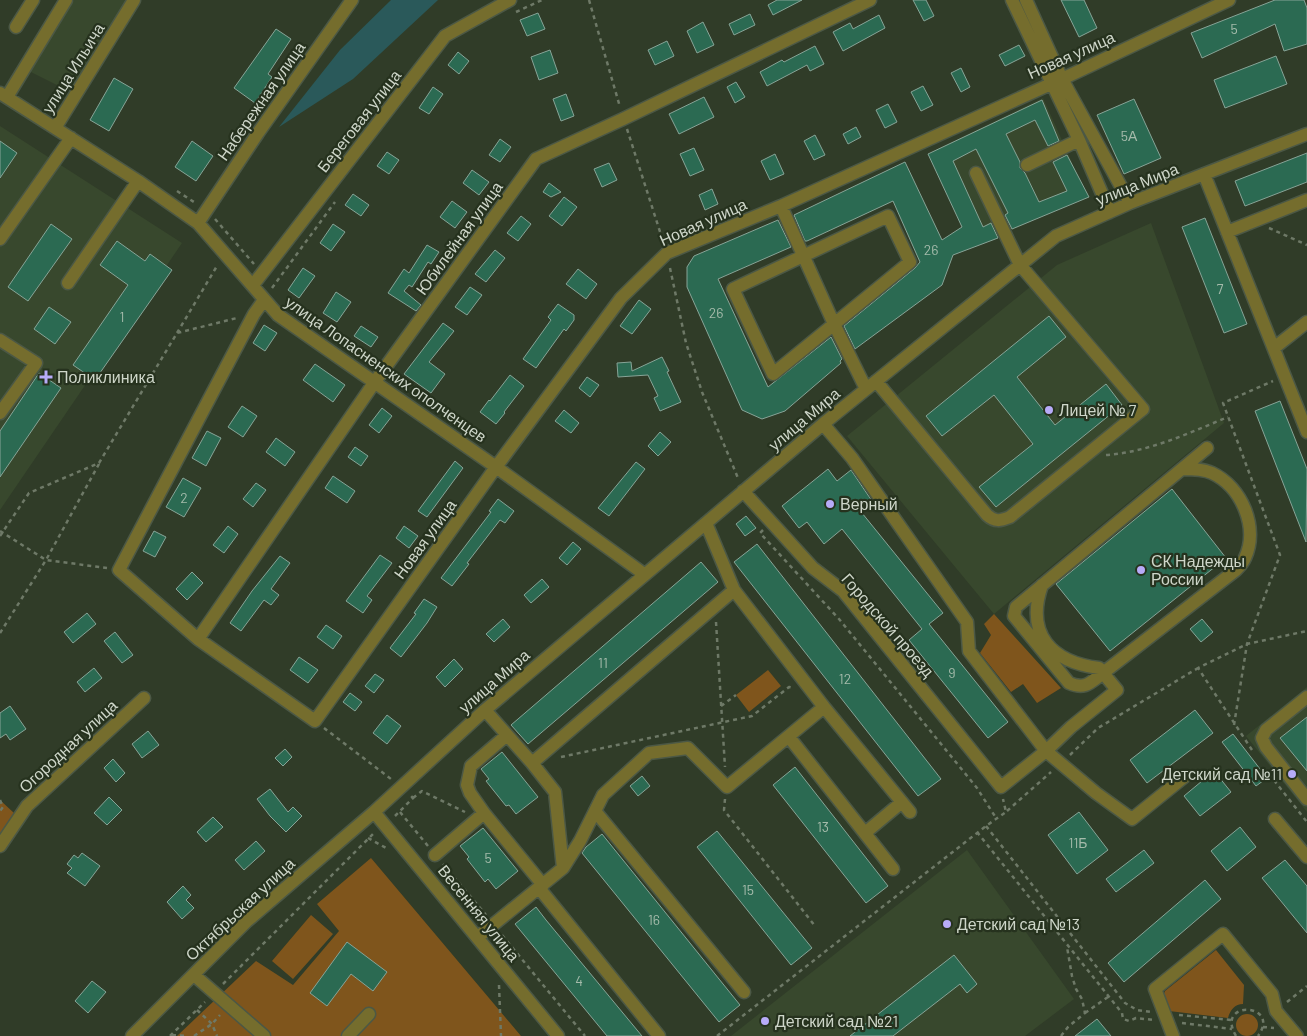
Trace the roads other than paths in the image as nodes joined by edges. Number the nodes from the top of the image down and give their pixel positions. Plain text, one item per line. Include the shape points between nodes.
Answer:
1 (33, 0) edge
2 (66, 0) edge
3 (134, 0) edge
4 (352, 0) edge
5 (510, 0) edge
6 (870, 0) edge
7 (1012, 0) edge
8 (1026, 0) edge
9 (1229, 0) edge
10 (16, 27) dead end
11 (1056, 80) junction
12 (3, 95) edge
13 (56, 128) junction
14 (1307, 134) edge
15 (70, 138) junction
16 (1079, 140) junction
17 (1027, 165) dead end
18 (976, 173) dead end
19 (1204, 174) junction
20 (138, 181) junction
21 (1307, 200) edge
22 (1130, 203) junction
23 (781, 206) junction
24 (1110, 212) junction
25 (198, 223) junction
26 (1227, 232) junction
27 (0, 239) edge
28 (804, 256) junction
29 (1020, 265) junction
30 (68, 283) dead end
31 (253, 285) junction
32 (264, 300) junction
33 (1307, 322) edge
34 (834, 324) junction
35 (0, 340) edge
36 (1274, 348) junction
37 (374, 383) junction
38 (871, 385) junction
39 (0, 412) edge
40 (823, 424) junction
41 (1307, 432) edge
42 (1207, 448) dead end
43 (496, 467) junction
44 (1182, 469) junction
45 (743, 491) junction
46 (706, 523) junction
47 (644, 574) junction
48 (1042, 585) junction
49 (734, 590) junction
50 (198, 639) junction
51 (1103, 673) junction
52 (1307, 697) edge
53 (144, 698) dead end
54 (824, 707) junction
55 (485, 710) junction
56 (507, 735) junction
57 (789, 736) junction
58 (1046, 751) junction
59 (532, 763) junction
60 (1184, 777) dead end
61 (1307, 799) edge
62 (595, 811) junction
63 (374, 812) junction
64 (481, 816) junction
65 (1275, 818) dead end
66 (865, 833) junction
67 (0, 846) edge
68 (435, 855) dead end
69 (1307, 857) edge
70 (563, 868) junction
71 (893, 869) dead end
72 (541, 886) junction
73 (478, 938) junction
74 (194, 975) junction
75 (744, 992) dead end
76 (369, 1014) dead end
77 (132, 1036) edge
78 (264, 1036) edge
79 (348, 1036) edge
80 (558, 1036) edge
81 (659, 1036) edge
82 (1173, 1036) edge
83 (1297, 1036) edge

1 - 10 street
2 - 12 street
3 - 13 street, улица Ильича
4 - 25 street, Набережная улица
5 - 31 street, Береговая улица via 446,36
6 - 37 street, Юбилейная улица via 536,158
7 - 11 street
8 - 11 street
9 - 11 street, Новая улица
11 - 16 street
11 - 22 street
11 - 23 street, Новая улица
12 - 13 street, улица Лопасненских ополченцев
13 - 15 street, улица Лопасненских ополченцев
14 - 19 street, улица Мира
15 - 20 street, улица Лопасненских ополченцев
15 - 27 street
16 - 17 street
16 - 24 street
18 - 29 street
19 - 22 street, улица Мира
19 - 26 street
20 - 25 street, улица Лопасненских ополченцев
20 - 30 street
21 - 26 street
22 - 24 street, улица Мира
23 - 28 street
23 - 43 street, Новая улица via 667,253 620,298
24 - 29 street, улица Мира via 1056,236
25 - 31 street, улица Лопасненских ополченцев
26 - 36 street
28 - 34 street
28 - 34 street via 888,216 910,262
28 - 34 street via 733,289 773,374
29 - 38 street, улица Мира
29 - 38 street via 1144,409 1001,521 987,515
31 - 32 street, улица Лопасненских ополченцев
32 - 37 street, улица Лопасненских ополченцев via 278,315
32 - 50 street via 119,570
33 - 36 street
34 - 38 street
35 - 39 street via 36,363
36 - 41 street
37 - 43 street, улица Лопасненских ополченцев
37 - 50 street, Юбилейная улица
38 - 40 street, улица Мира
40 - 45 street, улица Мира
40 - 58 street via 852,458 966,622 968,651
42 - 44 street
43 - 47 street, улица Лопасненских ополченцев
43 - 50 street, Новая улица via 315,721
44 - 48 street
44 - 51 street via 1212,473 1238,495 1250,528 1245,559 1236,570
45 - 46 street, улица Мира
45 - 58 street, Городской проезд via 813,568 843,591 1001,787
46 - 47 street, улица Мира
46 - 49 street
47 - 55 street, улица Мира
48 - 51 street via 1036,619 1047,642 1062,658 1074,664 1099,668
48 - 51 street via 1016,607 1014,616 1069,683 1081,687 1088,685
49 - 54 street
49 - 59 street
51 - 58 street via 1117,690
52 - 61 street via 1266,730 1262,738 1266,748
53 - 67 street, Огородная улица via 27,806
54 - 57 street
54 - 66 street via 906,807
55 - 56 street
55 - 63 street, улица Мира
56 - 59 street
56 - 64 street via 471,766 467,785
57 - 62 street via 727,787 688,748 648,753 603,795
57 - 66 street
58 - 60 street via 1096,794 1132,819
59 - 70 street via 555,792
62 - 70 street
62 - 75 street
63 - 73 street, Весенняя улица
63 - 74 street, Октябрьская улица via 247,922
64 - 68 street
64 - 72 street
65 - 69 street
66 - 71 street
70 - 72 street
72 - 73 street
72 - 81 street
73 - 80 street, Весенняя улица
74 - 77 street, Октябрьская улица
74 - 78 street
76 - 79 street
82 - 83 street via 1155,989 1222,934 1272,994 1276,1011

